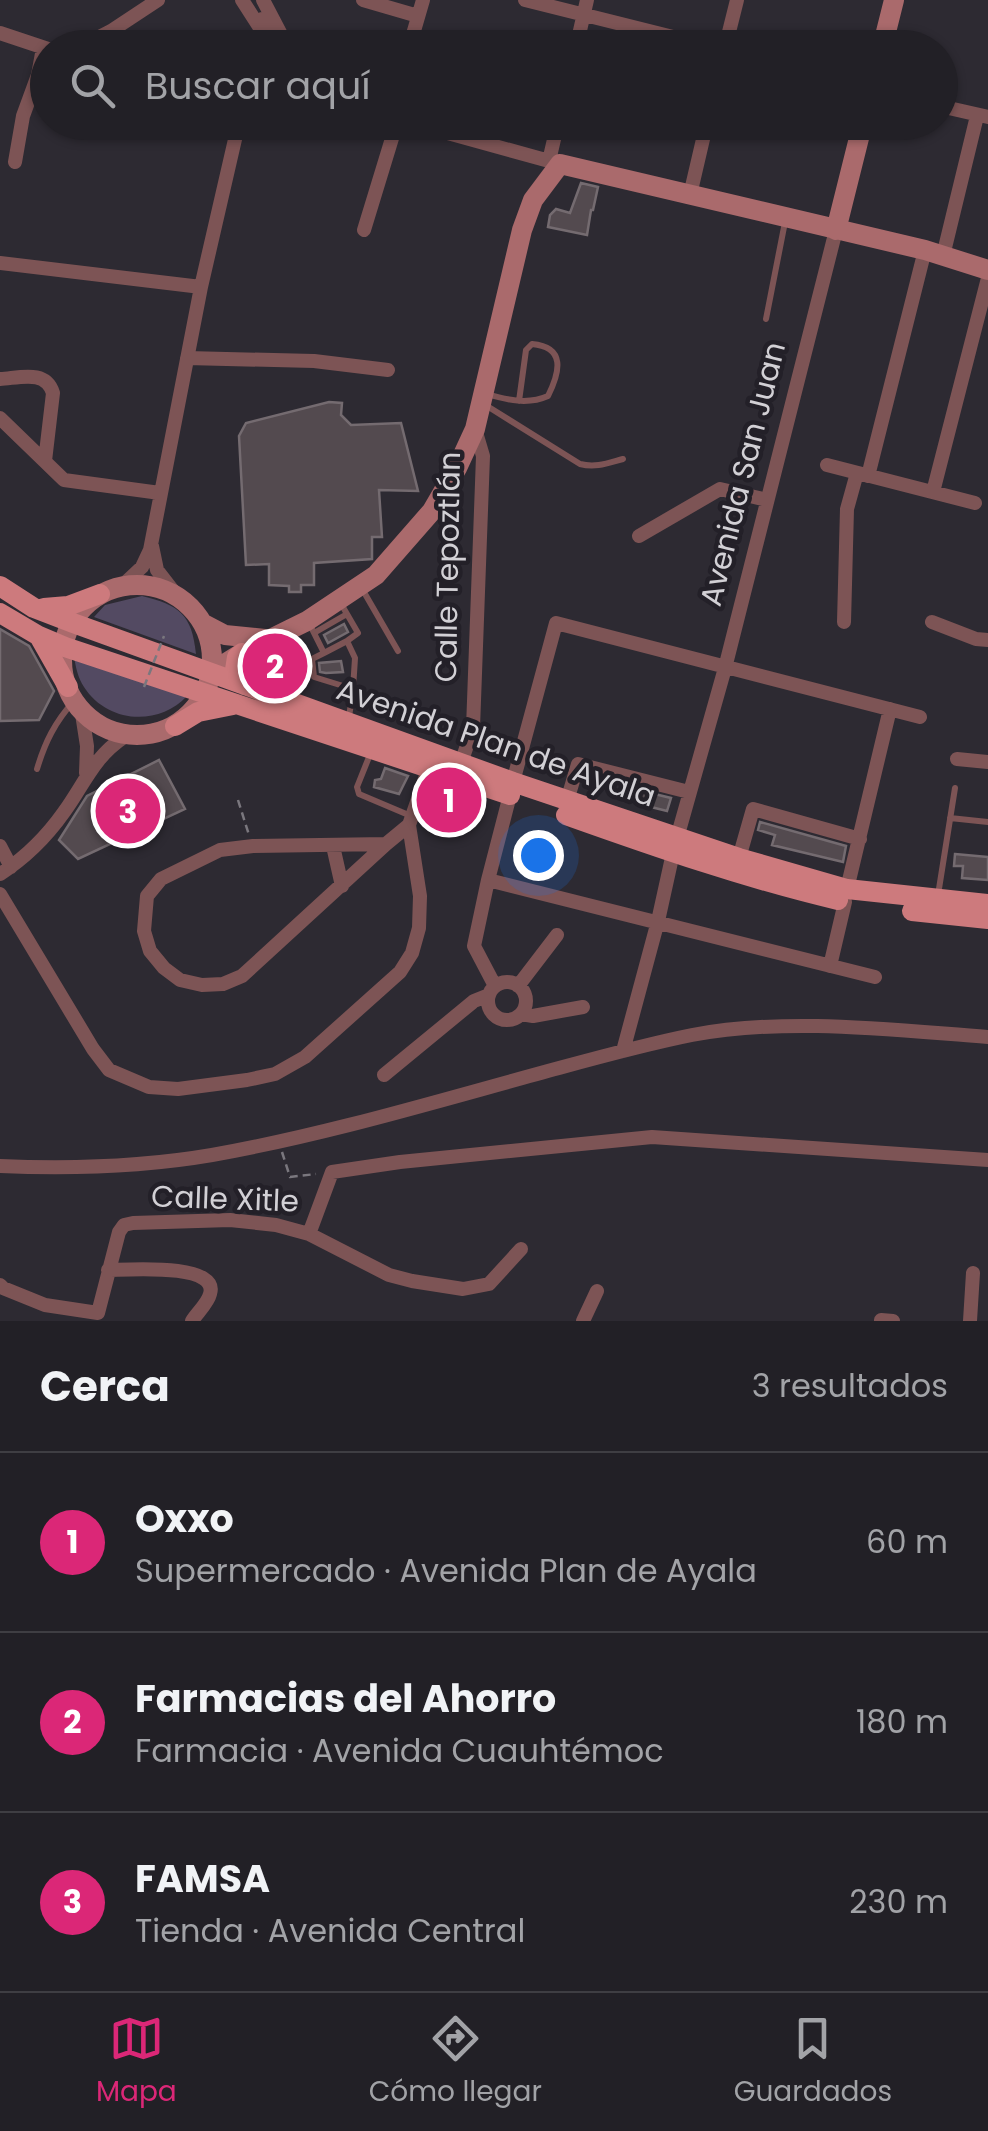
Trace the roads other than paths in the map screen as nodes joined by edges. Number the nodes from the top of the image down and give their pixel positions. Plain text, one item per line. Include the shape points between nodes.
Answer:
1 (158, 0) edge
2 (242, 0) edge
3 (364, 0) edge
4 (422, 0) edge
5 (525, 0) edge
6 (737, 0) edge
7 (894, 0) edge
8 (264, 2) edge
9 (586, 8) edge
10 (418, 16) junction
11 (260, 28) junction
12 (113, 30) edge
13 (263, 30) edge
14 (279, 30) edge
15 (414, 30) edge
16 (658, 30) edge
17 (729, 30) edge
18 (886, 30) edge
19 (0, 33) edge
20 (30, 43) edge
21 (30, 97) edge
22 (958, 110) edge
23 (983, 116) edge
24 (234, 140) edge
25 (392, 140) edge
26 (474, 140) edge
27 (557, 140) edge
28 (703, 140) edge
29 (858, 140) edge
30 (15, 162) dead end
31 (555, 162) junction
32 (690, 195) junction
33 (786, 218) junction
34 (364, 230) dead end
35 (836, 230) junction
36 (934, 253) junction
37 (0, 263) edge
38 (988, 270) edge
39 (988, 278) edge
40 (201, 287) junction
41 (766, 319) dead end
42 (186, 358) junction
43 (388, 370) dead end
44 (0, 379) edge
45 (482, 398) junction
46 (519, 401) junction
47 (0, 418) edge
48 (475, 429) junction
49 (623, 459) dead end
50 (44, 461) junction
51 (827, 465) dead end
52 (862, 474) junction
53 (933, 492) junction
54 (160, 493) junction
55 (766, 500) junction
56 (975, 504) dead end
57 (640, 536) dead end
58 (152, 540) junction
59 (126, 583) junction
60 (0, 586) edge
61 (361, 586) junction
62 (174, 592) junction
63 (100, 594) junction
64 (34, 608) junction
65 (343, 608) junction
66 (0, 612) edge
67 (844, 622) dead end
68 (932, 622) dead end
69 (73, 623) junction
70 (204, 624) junction
71 (311, 627) junction
72 (39, 636) junction
73 (267, 639) junction
74 (988, 640) edge
75 (347, 641) junction
76 (65, 647) junction
77 (398, 650) dead end
78 (242, 652) junction
79 (324, 653) junction
80 (725, 668) junction
81 (210, 673) junction
82 (352, 689) junction
83 (204, 695) junction
84 (245, 696) junction
85 (74, 701) junction
86 (890, 709) junction
87 (920, 717) dead end
88 (348, 723) junction
89 (174, 726) junction
90 (124, 737) junction
91 (372, 748) junction
92 (957, 760) dead end
93 (988, 762) edge
94 (461, 763) junction
95 (429, 767) junction
96 (38, 769) dead end
97 (86, 776) junction
98 (955, 788) dead end
99 (512, 789) junction
100 (690, 792) junction
101 (567, 801) junction
102 (950, 818) junction
103 (410, 821) junction
104 (988, 822) edge
105 (860, 838) junction
106 (386, 844) junction
107 (0, 846) edge
108 (333, 846) junction
109 (675, 846) junction
110 (739, 858) junction
111 (6, 870) edge
112 (488, 880) junction
113 (342, 886) junction
114 (0, 894) edge
115 (846, 895) junction
116 (936, 900) junction
117 (988, 904) edge
118 (988, 919) edge
119 (658, 921) junction
120 (557, 935) dead end
121 (830, 966) junction
122 (875, 977) dead end
123 (518, 986) junction
124 (492, 991) junction
125 (583, 1007) dead end
126 (521, 1014) junction
127 (988, 1036) edge
128 (622, 1051) junction
129 (384, 1075) dead end
130 (988, 1160) edge
131 (0, 1166) edge
132 (309, 1234) junction
133 (521, 1249) dead end
134 (108, 1270) junction
135 (973, 1273) dead end
136 (1, 1290) edge
137 (597, 1291) dead end
138 (881, 1320) edge
139 (192, 1321) edge
140 (584, 1321) edge
141 (893, 1321) edge
142 (970, 1321) edge

1 - 12 street
2 - 11 street
3 - 10 street
4 - 10 street
5 - 9 street
6 - 17 street
7 - 18 main road
8 - 11 street
8 - 14 street
9 - 16 street
10 - 15 street
11 - 13 street
19 - 20 street
21 - 30 street
22 - 23 street
23 - 36 street
24 - 40 street
25 - 34 street
26 - 31 street
27 - 31 street
28 - 32 street
29 - 35 main road, Avenida San Juan
31 - 32 main road
31 - 45 main road via 522,230
32 - 33 main road
33 - 35 main road
33 - 41 lane
35 - 36 main road
35 - 55 street, Avenida San Juan
36 - 38 main road
36 - 52 street
37 - 40 street
39 - 53 street
40 - 42 street
42 - 43 street
42 - 54 street
44 - 50 street via 36,377 50,384
45 - 46 lane
45 - 48 main road
45 - 49 lane via 580,464
46 - 46 lane via 526,350 532,344 549,348 558,359 551,392
47 - 50 street
48 - 61 main road via 432,511
48 - 94 street, Calle Tepoztlán via 483,456 473,728
50 - 54 street via 64,480
51 - 52 street
52 - 53 street
52 - 67 street via 847,510
53 - 56 street
54 - 58 street
55 - 57 street via 720,490
55 - 80 street, Avenida San Juan
58 - 59 street via 142,568
58 - 62 street via 157,570
59 - 62 main road
59 - 63 main road
60 - 64 main road, Avenida Plan de Ayala
61 - 65 main road
61 - 77 lane
62 - 70 main road
63 - 64 main road via 68,606
63 - 69 main road
64 - 69 main road, Avenida Plan de Ayala
65 - 71 main road
65 - 75 lane via 358,633
66 - 72 main road, Avenida Plan de Ayala
68 - 74 street
69 - 76 main road
69 - 81 main road, Avenida Plan de Ayala
70 - 73 main road via 226,635
70 - 81 main road
71 - 73 main road
71 - 79 lane
72 - 76 main road, Avenida Plan de Ayala
72 - 85 main road
73 - 78 main road
75 - 79 lane
75 - 82 lane via 354,658
76 - 83 main road, Avenida Plan de Ayala
76 - 85 main road via 63,667
78 - 81 main road
78 - 84 main road via 234,670
79 - 82 lane via 312,659 314,677
80 - 86 street
80 - 99 street via 556,623
80 - 100 street, Avenida San Juan
81 - 83 main road
81 - 84 main road, Avenida Plan de Ayala
82 - 88 lane
83 - 84 main road, Avenida Plan de Ayala
83 - 89 main road
84 - 88 main road, Avenida Plan de Ayala
84 - 89 main road
84 - 91 main road, Avenida Plan de Ayala
85 - 90 main road via 102,728
85 - 96 lane via 50,732
85 - 97 street via 88,746
86 - 87 street
86 - 105 street
88 - 94 main road, Avenida Plan de Ayala
89 - 90 main road
90 - 97 street
91 - 95 main road, Avenida Plan de Ayala
91 - 103 lane via 359,794
92 - 93 street
94 - 99 main road, Avenida Plan de Ayala
95 - 99 main road, Avenida Plan de Ayala
95 - 103 street
97 - 111 street via 42,839
98 - 102 lane
99 - 101 main road, Avenida Plan de Ayala
99 - 109 main road, Avenida Plan de Ayala
99 - 112 street
100 - 101 street via 578,764
100 - 109 street, Avenida San Juan
101 - 109 main road, Avenida Plan de Ayala
102 - 104 lane
102 - 116 lane
103 - 106 street
103 - 114 street via 420,896 412,953 400,972 305,1057 247,1080 149,1087 109,1070
105 - 110 street via 753,810
105 - 115 street
106 - 108 street
106 - 113 street
107 - 111 street
108 - 113 street
108 - 113 street via 220,850 161,878 147,896 144,931 150,951 180,980 223,984 242,976
109 - 110 main road, Avenida Plan de Ayala
109 - 115 main road, Avenida Plan de Ayala via 784,887
109 - 119 street, Avenida San Juan
110 - 115 main road, Avenida Plan de Ayala
112 - 119 street
112 - 124 street via 474,946
115 - 116 main road, Avenida Plan de Ayala
115 - 118 main road, Avenida Plan de Ayala via 901,910
115 - 121 street
116 - 117 main road, Avenida Plan de Ayala
119 - 121 street
119 - 128 street, Avenida San Juan
120 - 123 street
121 - 122 street
123 - 124 street via 502,983
123 - 126 street via 526,999
124 - 126 street via 494,1015 508,1020
124 - 129 street
125 - 126 street
127 - 128 street via 769,1027 695,1034
128 - 131 street via 210,1155 100,1167
130 - 132 street, Calle Xitle via 652,1137 400,1162 332,1172
132 - 133 street via 390,1275 463,1289 489,1284
132 - 134 street, Calle Xitle via 230,1220 132,1223 119,1232
134 - 136 street, Calle Xitle via 98,1313
134 - 139 street via 202,1277 210,1293
135 - 142 street
137 - 140 street
138 - 141 street

